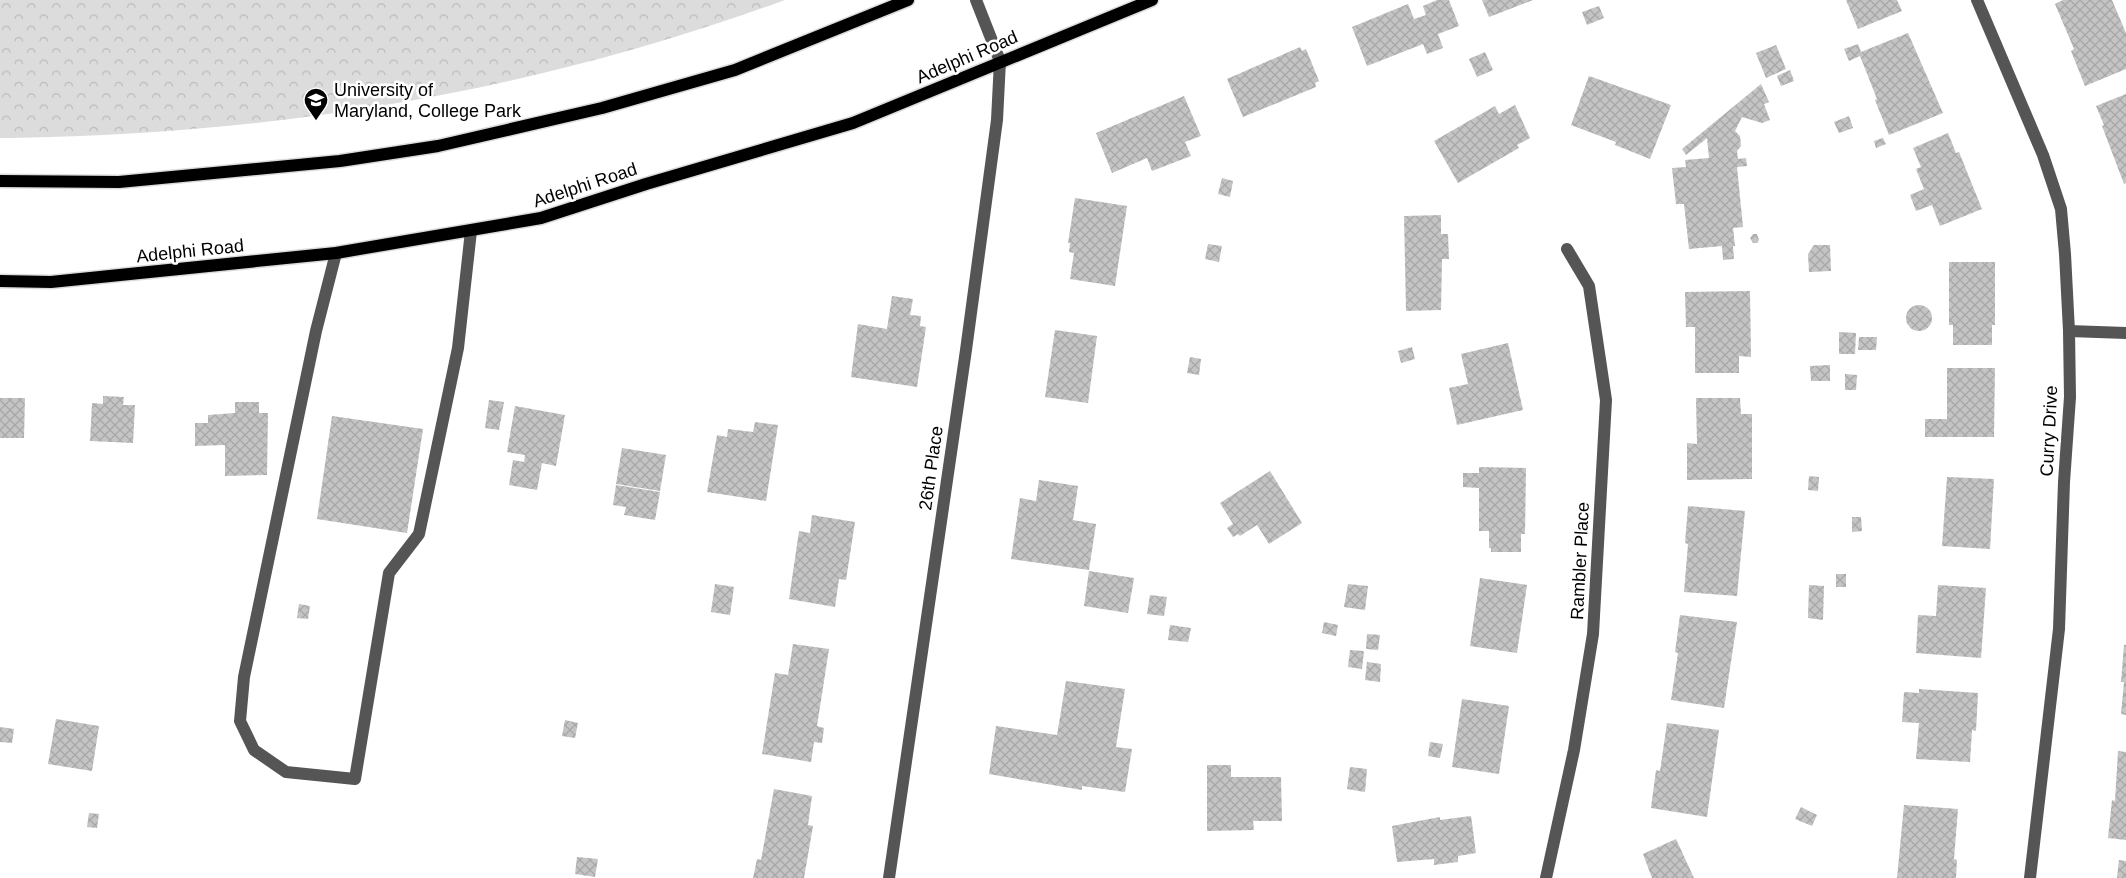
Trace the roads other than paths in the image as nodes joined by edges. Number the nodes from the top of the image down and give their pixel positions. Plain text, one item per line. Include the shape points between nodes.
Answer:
1 (908, 0) edge
2 (976, 0) edge
3 (1152, 0) edge
4 (1978, 0) edge
5 (1000, 62) junction
6 (0, 181) edge
7 (471, 232) junction
8 (1567, 250) dead end
9 (336, 253) junction
10 (0, 281) edge
11 (2069, 331) junction
12 (2126, 333) edge
13 (889, 878) edge
14 (1546, 878) edge
15 (2030, 878) edge

1 - 6 main road via 735,70 602,108 438,146 340,162 119,182
2 - 5 street
3 - 5 main road, Adelphi Road
4 - 11 street, Curry Drive via 2043,156 2061,209
5 - 7 main road, Adelphi Road via 853,123 541,218
5 - 13 street, 26th Place via 997,120 966,350
7 - 9 main road, Adelphi Road
7 - 9 street via 458,348 419,534 389,573 355,779 286,772 254,750 240,722 246,668 316,332
8 - 14 street, Rambler Place via 1589,286 1606,400 1594,634 1574,750
9 - 10 main road, Adelphi Road via 68,280
11 - 12 street
11 - 15 street, Curry Drive via 2070,397 2059,629

